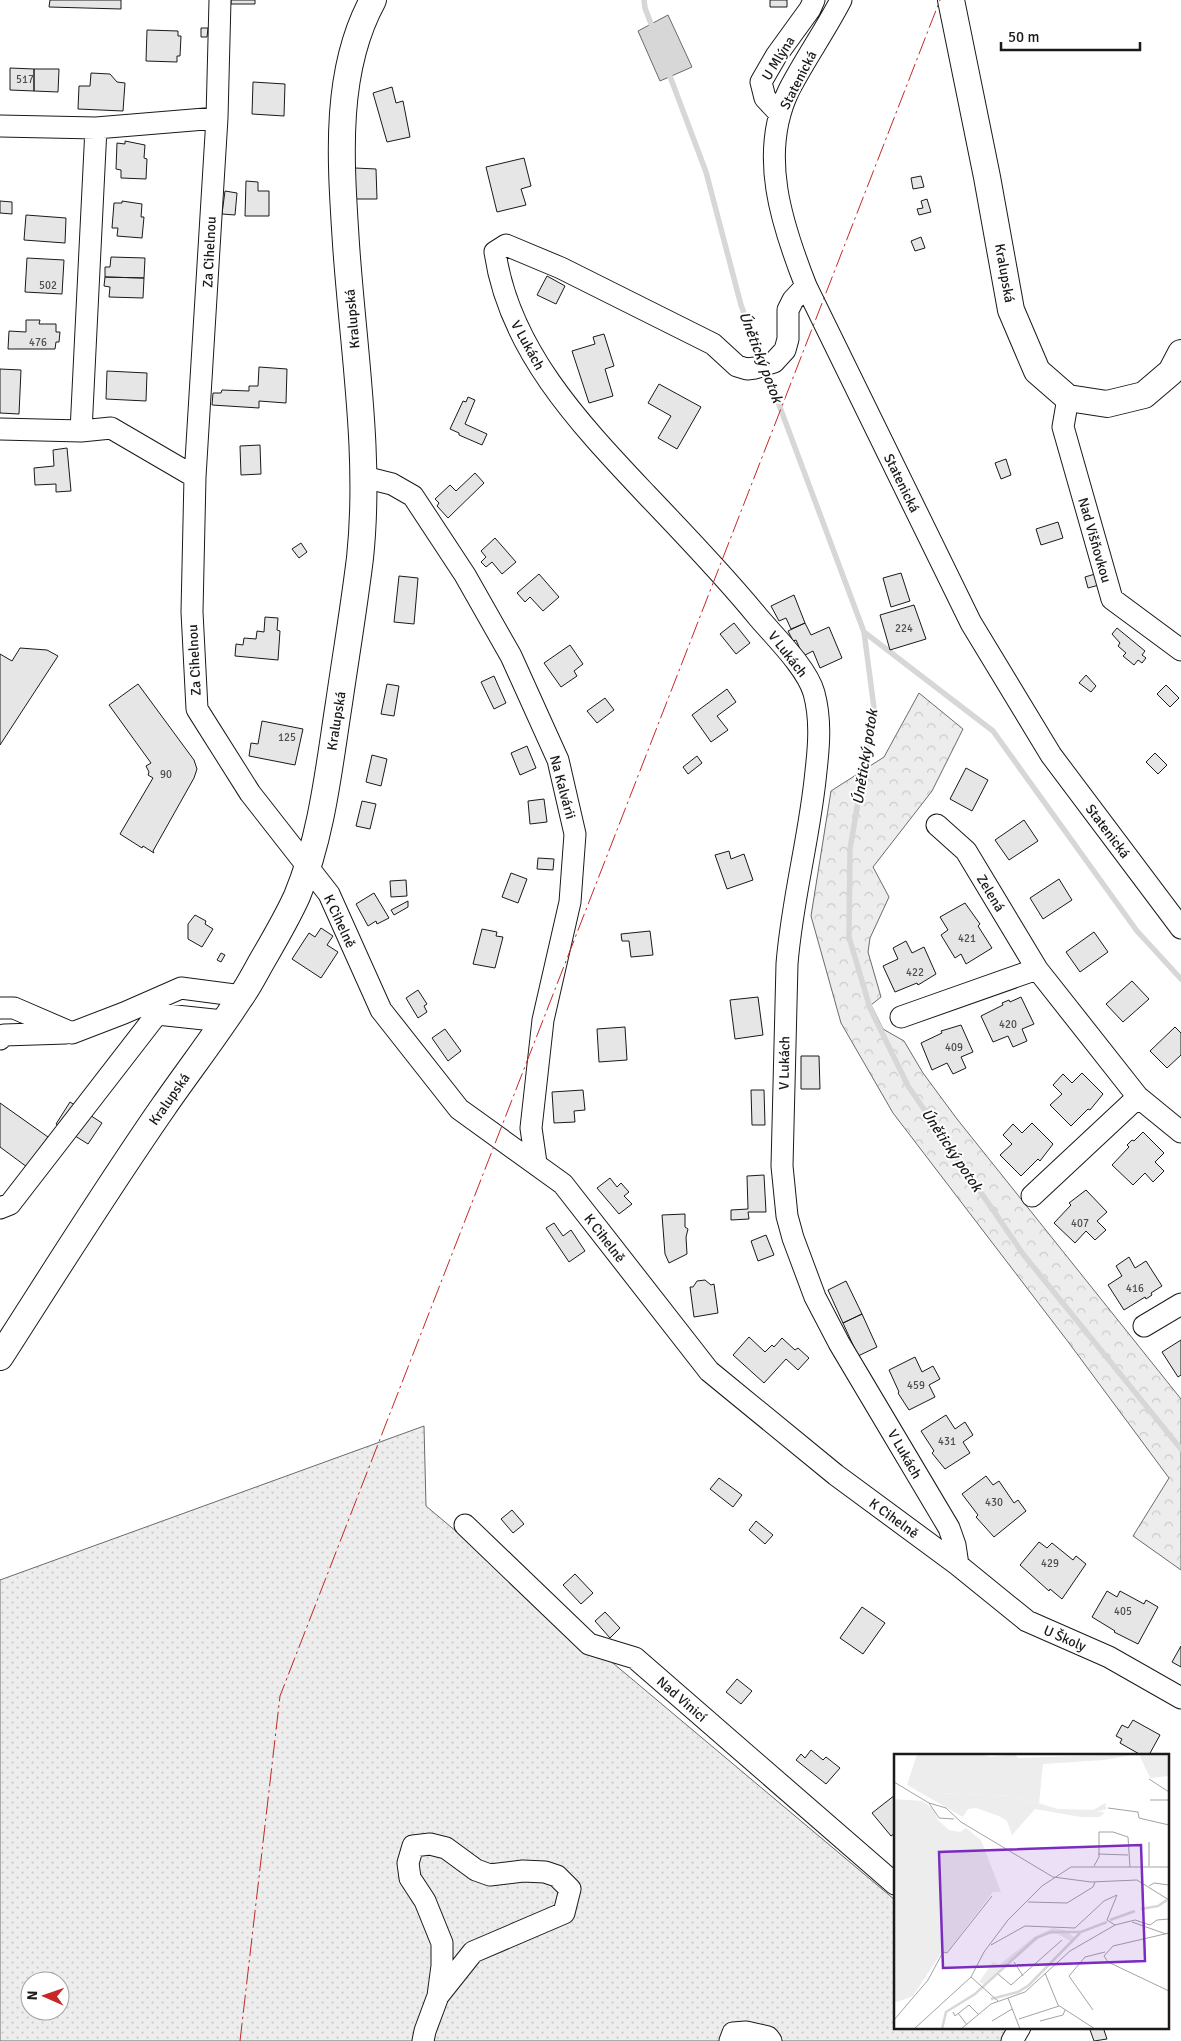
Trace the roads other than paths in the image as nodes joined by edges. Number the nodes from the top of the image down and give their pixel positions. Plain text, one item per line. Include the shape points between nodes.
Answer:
1 (220, 0) edge
2 (373, 0) edge
3 (814, 0) edge
4 (841, 0) edge
5 (951, 0) edge
6 (780, 114) junction
7 (216, 118) junction
8 (0, 126) edge
9 (96, 128) junction
10 (806, 286) junction
11 (1181, 353) edge
12 (1068, 398) junction
13 (0, 429) edge
14 (81, 431) junction
15 (364, 476) junction
16 (195, 477) junction
17 (1181, 650) edge
18 (936, 825) dead end
19 (308, 867) junction
20 (1181, 928) edge
21 (1037, 969) junction
22 (242, 996) junction
23 (0, 1008) edge
24 (901, 1017) dead end
25 (223, 1022) junction
26 (72, 1033) junction
27 (0, 1039) edge
28 (1138, 1097) junction
29 (1181, 1130) edge
30 (536, 1163) junction
31 (1032, 1196) dead end
32 (0, 1208) edge
33 (1181, 1304) edge
34 (1144, 1326) dead end
35 (0, 1357) edge
36 (465, 1525) dead end
37 (958, 1565) junction
38 (1181, 1698) edge
39 (894, 1883) edge
40 (438, 1996) junction
41 (1019, 2028) edge
42 (423, 2041) edge
43 (730, 2041) edge
44 (770, 2041) edge
45 (1012, 2041) edge

1 - 7 street, Za Cihelnou
2 - 15 main road, Kralupská via 354,46 346,88 341,159
3 - 6 street, U Mlýna via 761,82 765,98
4 - 6 street, Statenická via 789,90
5 - 12 main road, Kralupská via 1011,310 1037,371
6 - 10 street, Statenická via 773,155 774,176 794,257
7 - 9 street
7 - 16 street, Za Cihelnou
8 - 9 street
9 - 14 street
10 - 20 street, Statenická via 970,623 1051,755
10 - 37 street, V Lukách via 788,310 785,350 774,362 747,369 737,366 713,344 561,268 506,245 495,252 503,293 514,320 554,387 601,447 744,599 806,676 814,692 819,731 815,781 787,964 784,1193 793,1238 815,1297 949,1528
11 - 12 main road via 1171,372 1144,395 1108,404
12 - 17 street, Nad Višňovkou via 1063,427 1112,600
13 - 14 street
14 - 16 street via 111,428
15 - 19 main road, Kralupská via 362,533 355,588 320,820
15 - 30 street, Na Kalvárii via 392,484 413,496 465,575 511,656 558,760 575,834 570,902 543,1020 531,1128
16 - 19 street, Za Cihelnou via 192,612 196,708 250,794
18 - 21 street, Zelená via 966,851
19 - 22 main road, Kralupská via 287,918
19 - 30 street, K Cihelně via 329,894 381,1010 459,1109
21 - 24 street
21 - 28 street, Zelená
22 - 25 main road, Kralupská
22 - 26 street via 181,988
23 - 26 street via 14,1008
25 - 32 street via 157,1014 10,1204
25 - 35 main road, Kralupská via 130,1155
26 - 27 street via 4,1035
28 - 29 street, Zelená
28 - 31 street
30 - 37 street, K Cihelně via 563,1184 709,1371 836,1475
33 - 34 street
36 - 39 street, Nad Vinicí via 589,1644 635,1658
37 - 38 street, U Školy via 1026,1621 1109,1657
40 - 40 street via 473,1952 564,1913 570,1889 557,1876 545,1872 490,1875 476,1870 446,1848 430,1844 413,1846 408,1863 410,1878 425,1902 442,1944
40 - 42 street
41 - 45 street
43 - 44 street via 733,2033 746,2032 768,2037

